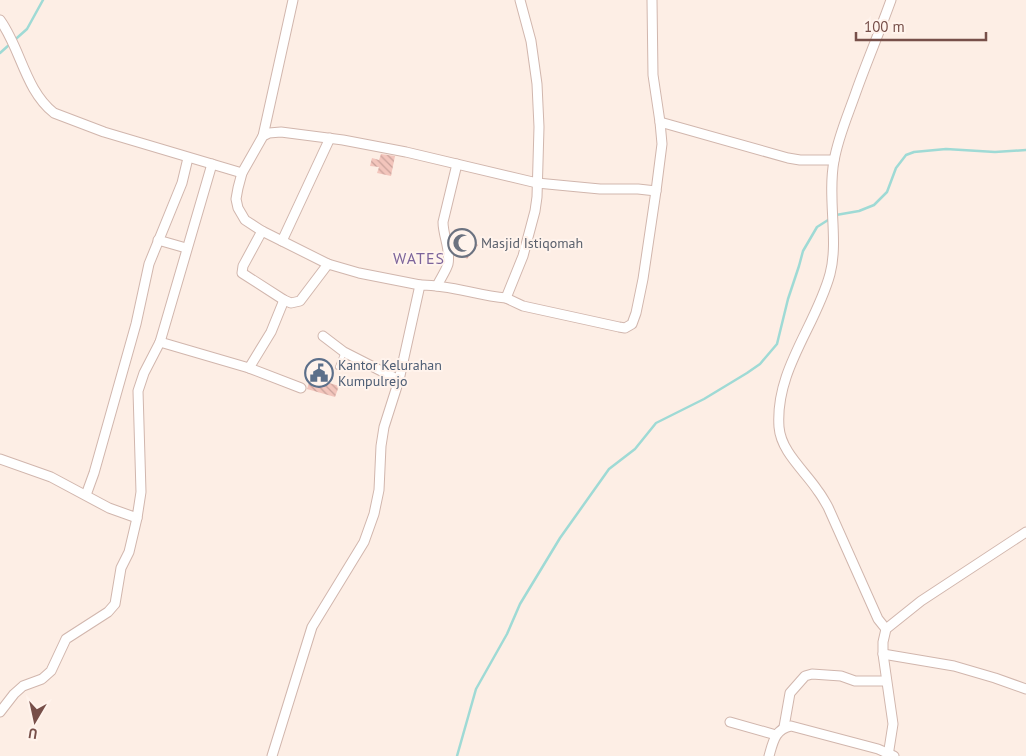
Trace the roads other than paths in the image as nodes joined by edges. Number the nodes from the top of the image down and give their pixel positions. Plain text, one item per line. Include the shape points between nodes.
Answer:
1 (293, 0) edge
2 (520, 0) edge
3 (652, 0) edge
4 (891, 0) edge
5 (0, 20) edge
6 (660, 122) junction
7 (263, 136) junction
8 (330, 138) junction
9 (188, 158) junction
10 (834, 160) junction
11 (212, 164) junction
12 (457, 164) junction
13 (242, 173) junction
14 (537, 183) junction
15 (656, 191) junction
16 (262, 231) junction
17 (158, 240) junction
18 (282, 241) junction
19 (186, 248) junction
20 (328, 264) junction
21 (420, 285) junction
22 (437, 286) junction
23 (506, 298) junction
24 (284, 300) junction
25 (322, 336) dead end
26 (160, 342) junction
27 (344, 352) junction
28 (338, 366) dead end
29 (249, 368) junction
30 (399, 380) junction
31 (301, 388) dead end
32 (0, 460) edge
33 (86, 495) junction
34 (137, 518) junction
35 (1026, 532) edge
36 (886, 629) junction
37 (883, 654) junction
38 (886, 681) junction
39 (1026, 689) edge
40 (0, 712) edge
41 (730, 722) dead end
42 (784, 727) junction
43 (776, 735) junction
44 (890, 755) edge
45 (272, 756) edge
46 (769, 756) edge

1 - 7 street
2 - 14 street via 537,84
3 - 6 street via 653,74
4 - 10 street via 844,124
5 - 9 street via 36,93 47,108 104,132
6 - 10 street via 788,158
6 - 15 street via 661,155
7 - 8 street via 281,132
7 - 13 street
8 - 12 street
8 - 18 street
9 - 11 street
9 - 17 street via 174,204
10 - 36 street via 830,187 830,272 785,379 780,436 819,492 878,619
11 - 13 street
11 - 19 street
12 - 14 street
12 - 22 street via 443,222 448,262
13 - 16 street via 236,199 238,208 245,220
14 - 15 street
14 - 23 street via 532,224
15 - 23 street via 643,279 632,324 619,327 523,306
16 - 18 street
16 - 24 street via 242,273
17 - 19 street
17 - 33 street
18 - 20 street
19 - 26 street
20 - 21 street
20 - 24 street via 300,300 291,303
21 - 22 street
21 - 30 street
22 - 23 street
24 - 29 street via 272,332
25 - 27 street
26 - 29 street
26 - 34 street via 138,391 141,492
27 - 28 lane
27 - 30 street
29 - 31 street
30 - 45 street via 380,446 379,490 370,529 312,627
32 - 33 street via 51,477
33 - 34 street
34 - 40 street via 129,552 121,568 115,604 66,639 51,672 23,686
35 - 36 street via 905,612
36 - 37 street
37 - 38 street
37 - 39 street via 954,666
38 - 42 street via 805,676 790,693
38 - 44 street via 893,724
41 - 43 street
42 - 43 street
42 - 44 street via 812,731
43 - 46 street

